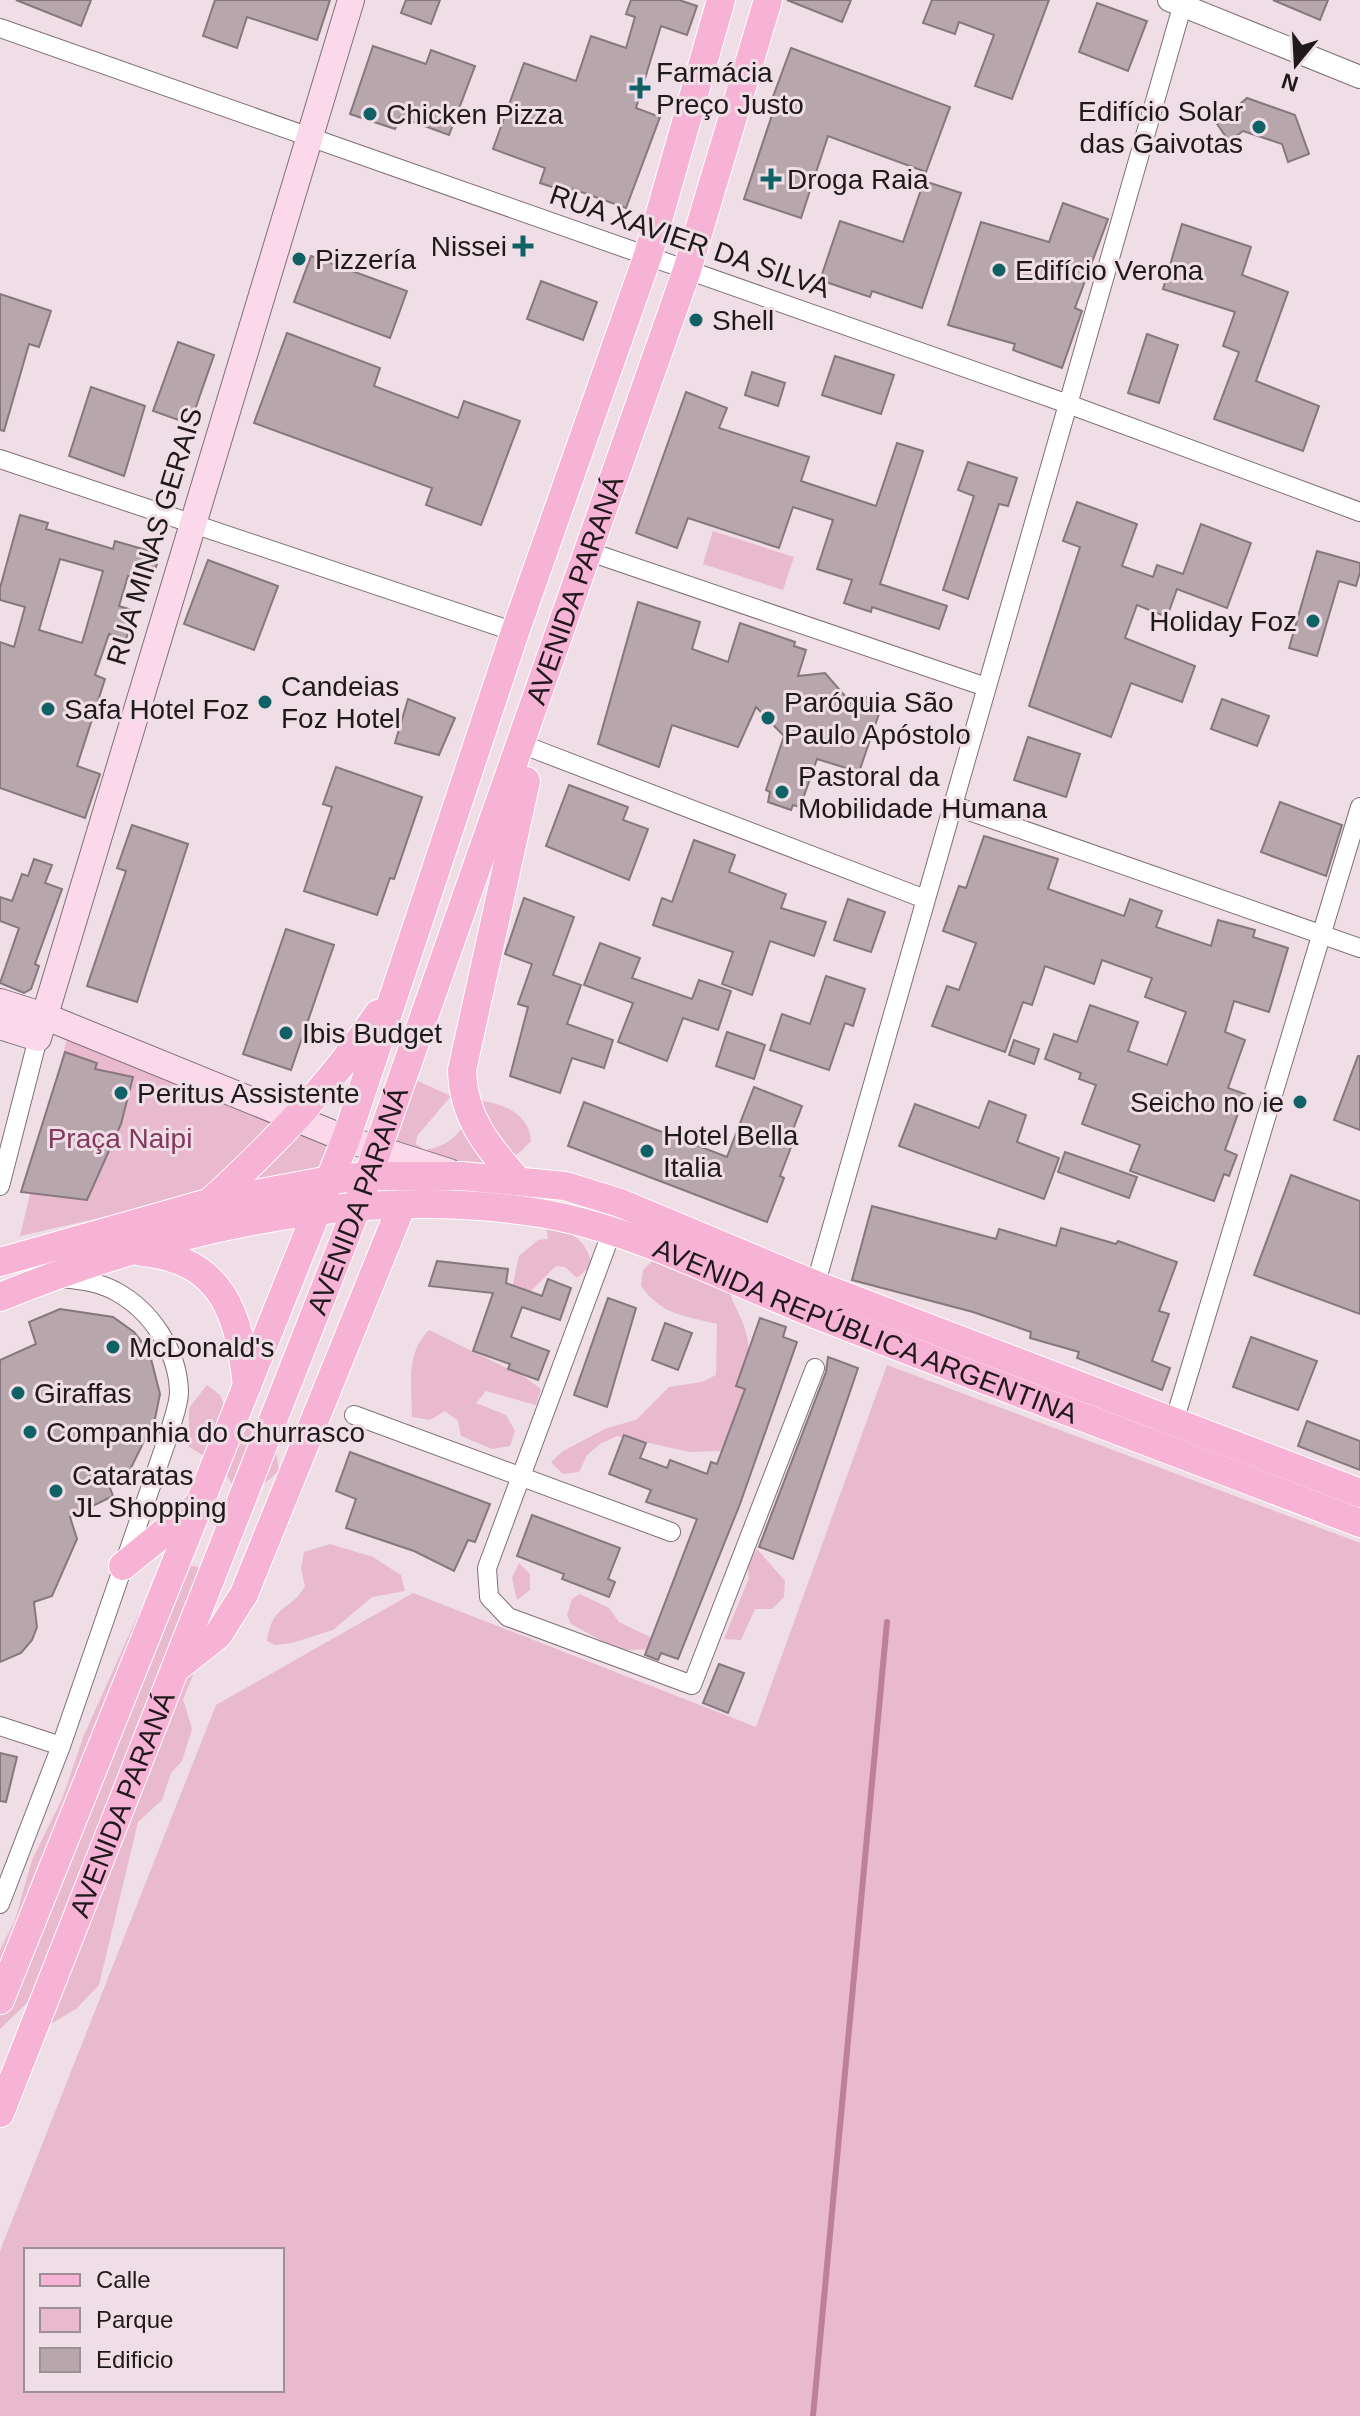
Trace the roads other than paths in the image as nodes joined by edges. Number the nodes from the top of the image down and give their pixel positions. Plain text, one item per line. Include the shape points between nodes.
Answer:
1 (351, 0) edge
2 (721, 0) edge
3 (768, 0) edge
4 (1179, 2) edge
5 (0, 28) edge
6 (1360, 77) edge
7 (308, 138) junction
8 (648, 255) junction
9 (687, 270) junction
10 (1068, 404) junction
11 (0, 459) edge
12 (1360, 512) edge
13 (190, 525) junction
14 (590, 552) junction
15 (515, 632) junction
16 (986, 687) junction
17 (541, 695) junction
18 (534, 749) junction
19 (952, 805) junction
20 (1360, 807) edge
21 (925, 899) junction
22 (1321, 933) junction
23 (1360, 948) edge
24 (402, 978) junction
25 (0, 1002) edge
26 (0, 1026) edge
27 (41, 1027) junction
28 (296, 1119) junction
29 (346, 1139) junction
30 (377, 1149) junction
31 (368, 1176) junction
32 (462, 1176) junction
33 (330, 1180) junction
34 (517, 1180) junction
35 (0, 1186) edge
36 (208, 1203) junction
37 (402, 1205) junction
38 (357, 1207) junction
39 (318, 1211) junction
40 (612, 1231) junction
41 (133, 1251) junction
42 (0, 1262) edge
43 (50, 1276) junction
44 (0, 1297) edge
45 (812, 1298) junction
46 (815, 1368) dead end
47 (247, 1390) junction
48 (354, 1415) dead end
49 (1174, 1422) junction
50 (520, 1477) junction
51 (1360, 1493) edge
52 (202, 1501) junction
53 (1360, 1523) edge
54 (671, 1532) dead end
55 (123, 1566) junction
56 (178, 1666) junction
57 (0, 1726) edge
58 (61, 1746) junction
59 (0, 1904) edge
60 (0, 2000) edge
61 (0, 2113) edge

1 - 7 main road, RUA MINAS GERAIS
2 - 8 main road, AVENIDA PARANÁ
3 - 9 main road, AVENIDA PARANÁ
4 - 6 street
4 - 10 street
5 - 7 street, RUA XAVIER DA SILVA
7 - 8 street, RUA XAVIER DA SILVA
7 - 13 main road, RUA MINAS GERAIS
8 - 9 street, RUA XAVIER DA SILVA
8 - 15 main road, AVENIDA PARANÁ
9 - 10 street, RUA XAVIER DA SILVA
9 - 14 main road, AVENIDA PARANÁ
10 - 12 street, RUA XAVIER DA SILVA
10 - 16 street
11 - 13 street
13 - 15 street
13 - 27 main road, RUA MINAS GERAIS
14 - 16 street
14 - 17 main road, AVENIDA PARANÁ
15 - 24 main road, AVENIDA PARANÁ
16 - 19 street
17 - 18 main road
17 - 30 main road, AVENIDA PARANÁ
18 - 21 street
18 - 34 main road via 462,1070 462,1094 472,1122
19 - 21 street
19 - 22 street
20 - 22 street
21 - 45 street
22 - 23 street
22 - 49 street
24 - 28 main road via 350,1057
24 - 29 main road, AVENIDA PARANÁ
25 - 27 main road, AVENIDA REPÚBLICA ARGENTINA
26 - 27 main road, AVENIDA REPÚBLICA ARGENTINA
27 - 28 main road, AVENIDA REPÚBLICA ARGENTINA
27 - 35 street, RUA MINAS GERAIS
28 - 29 main road, AVENIDA REPÚBLICA ARGENTINA
28 - 36 main road
29 - 30 main road, AVENIDA REPÚBLICA ARGENTINA
29 - 33 main road, AVENIDA PARANÁ
30 - 31 main road, AVENIDA PARANÁ
30 - 32 main road, AVENIDA REPÚBLICA ARGENTINA
31 - 32 main road, AVENIDA REPÚBLICA ARGENTINA
31 - 33 main road, AVENIDA REPÚBLICA ARGENTINA
31 - 38 main road, AVENIDA PARANÁ
32 - 34 main road, AVENIDA REPÚBLICA ARGENTINA
33 - 36 main road, AVENIDA REPÚBLICA ARGENTINA
33 - 39 main road, AVENIDA PARANÁ
34 - 45 main road, AVENIDA REPÚBLICA ARGENTINA via 565,1186 620,1203
36 - 42 main road, AVENIDA REPÚBLICA ARGENTINA
37 - 38 main road, AVENIDA REPÚBLICA ARGENTINA
37 - 40 main road, AVENIDA REPÚBLICA ARGENTINA via 542,1214
37 - 56 main road via 244,1594 218,1635
38 - 39 main road, AVENIDA REPÚBLICA ARGENTINA
38 - 56 main road, AVENIDA PARANÁ
39 - 41 main road, AVENIDA REPÚBLICA ARGENTINA
39 - 47 main road, AVENIDA PARANÁ
40 - 45 main road, AVENIDA REPÚBLICA ARGENTINA
40 - 50 street
41 - 43 main road, AVENIDA REPÚBLICA ARGENTINA
41 - 47 main road via 178,1258 219,1290 238,1323
43 - 44 main road, AVENIDA REPÚBLICA ARGENTINA
43 - 55 street via 116,1291 147,1316 169,1346 179,1393
45 - 49 main road, AVENIDA REPÚBLICA ARGENTINA
45 - 53 main road, AVENIDA REPÚBLICA ARGENTINA
46 - 50 street via 692,1685 508,1617 489,1597 487,1568
47 - 52 main road, AVENIDA PARANÁ
48 - 50 street
49 - 51 main road, AVENIDA REPÚBLICA ARGENTINA
50 - 54 street
52 - 55 main road
52 - 60 main road, AVENIDA PARANÁ
55 - 58 street
56 - 61 main road, AVENIDA PARANÁ
57 - 58 street
58 - 59 street

